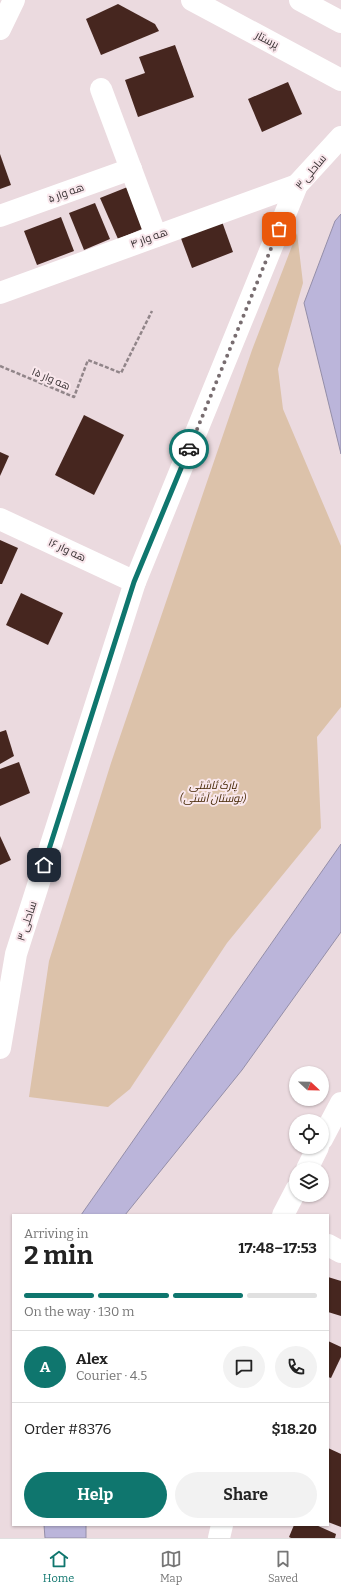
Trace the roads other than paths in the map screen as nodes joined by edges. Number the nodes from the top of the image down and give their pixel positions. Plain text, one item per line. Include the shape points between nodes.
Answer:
1 (14, 0) edge
2 (192, 0) edge
3 (300, 0) edge
4 (341, 22) edge
5 (0, 29) edge
6 (341, 80) edge
7 (101, 89) dead end
8 (341, 137) edge
9 (131, 170) junction
10 (297, 184) junction
11 (0, 216) edge
12 (156, 236) junction
13 (0, 293) edge
14 (0, 519) edge
15 (134, 582) junction
16 (0, 1048) edge
17 (341, 1103) edge
18 (329, 1126) edge
19 (290, 1202) edge
20 (284, 1214) edge
21 (329, 1246) edge
22 (341, 1252) edge
23 (222, 1526) edge
24 (220, 1538) edge

1 - 5 street
2 - 6 street, پرستار
3 - 4 street
7 - 9 street
8 - 10 street, ساحلی ۳
9 - 11 street, هه وار ۵
9 - 12 street
10 - 12 street, هه وار ۴
10 - 15 street, ساحلی ۳
12 - 13 street, هه وار ۴
14 - 15 street, هه وار ۱۶
15 - 16 street, ساحلی ۳ via 16,954
17 - 18 street
19 - 20 street
21 - 22 street
23 - 24 street

